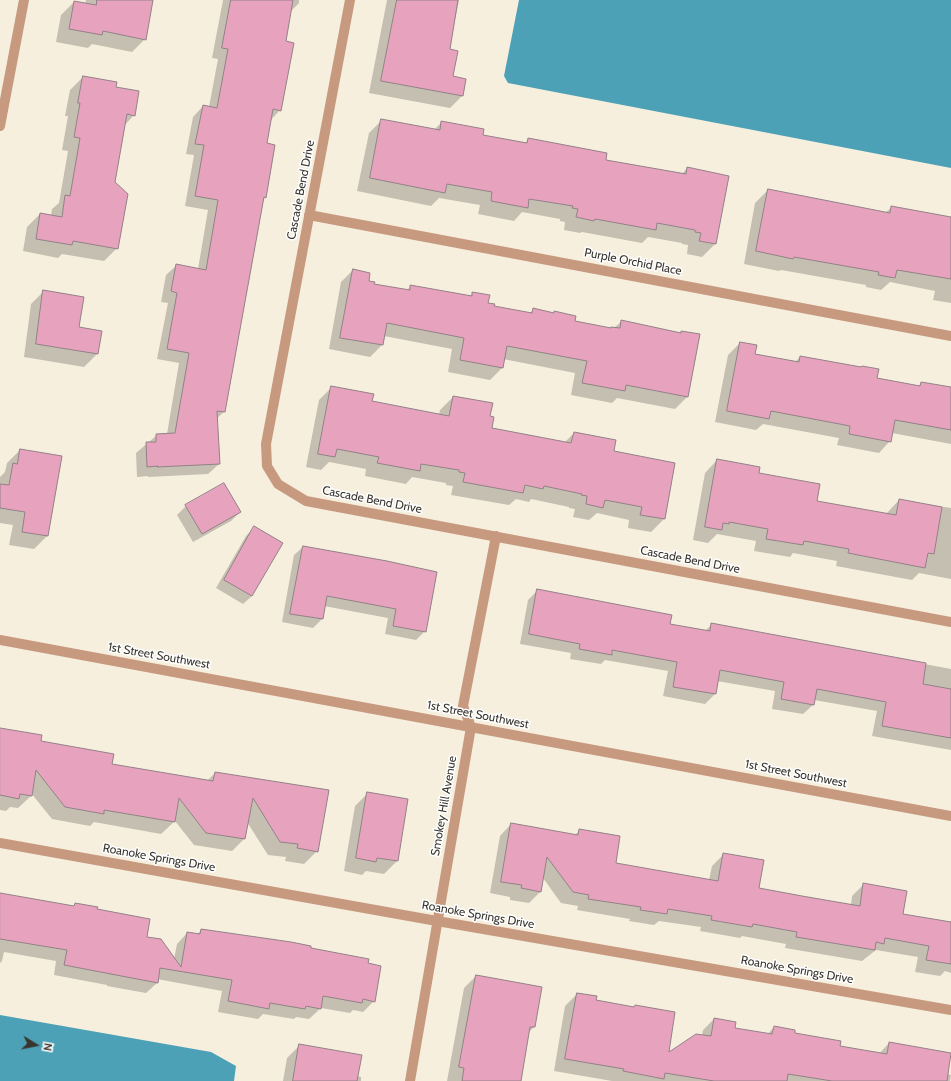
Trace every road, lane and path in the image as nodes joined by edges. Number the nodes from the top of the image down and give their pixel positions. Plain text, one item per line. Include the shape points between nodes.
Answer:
1 (24, 0) edge
2 (350, 0) edge
3 (3, 98) edge
4 (0, 126) edge
5 (309, 215) junction
6 (951, 336) edge
7 (496, 536) junction
8 (951, 622) edge
9 (0, 640) edge
10 (471, 727) junction
11 (951, 816) edge
12 (0, 843) edge
13 (437, 921) junction
14 (951, 1010) edge
15 (410, 1081) edge

1 - 3 street
2 - 5 street, Cascade Bend Drive
3 - 4 street
5 - 6 street, Purple Orchid Place
5 - 7 street, Cascade Bend Drive via 266,444 267,466 278,484 306,501
7 - 8 street, Cascade Bend Drive
7 - 10 street via 463,706
9 - 10 street, 1st Street Southwest
10 - 11 street, 1st Street Southwest
10 - 13 street, Smokey Hill Avenue
12 - 13 street, Roanoke Springs Drive
13 - 14 street, Roanoke Springs Drive
13 - 15 street, Smokey Hill Avenue

